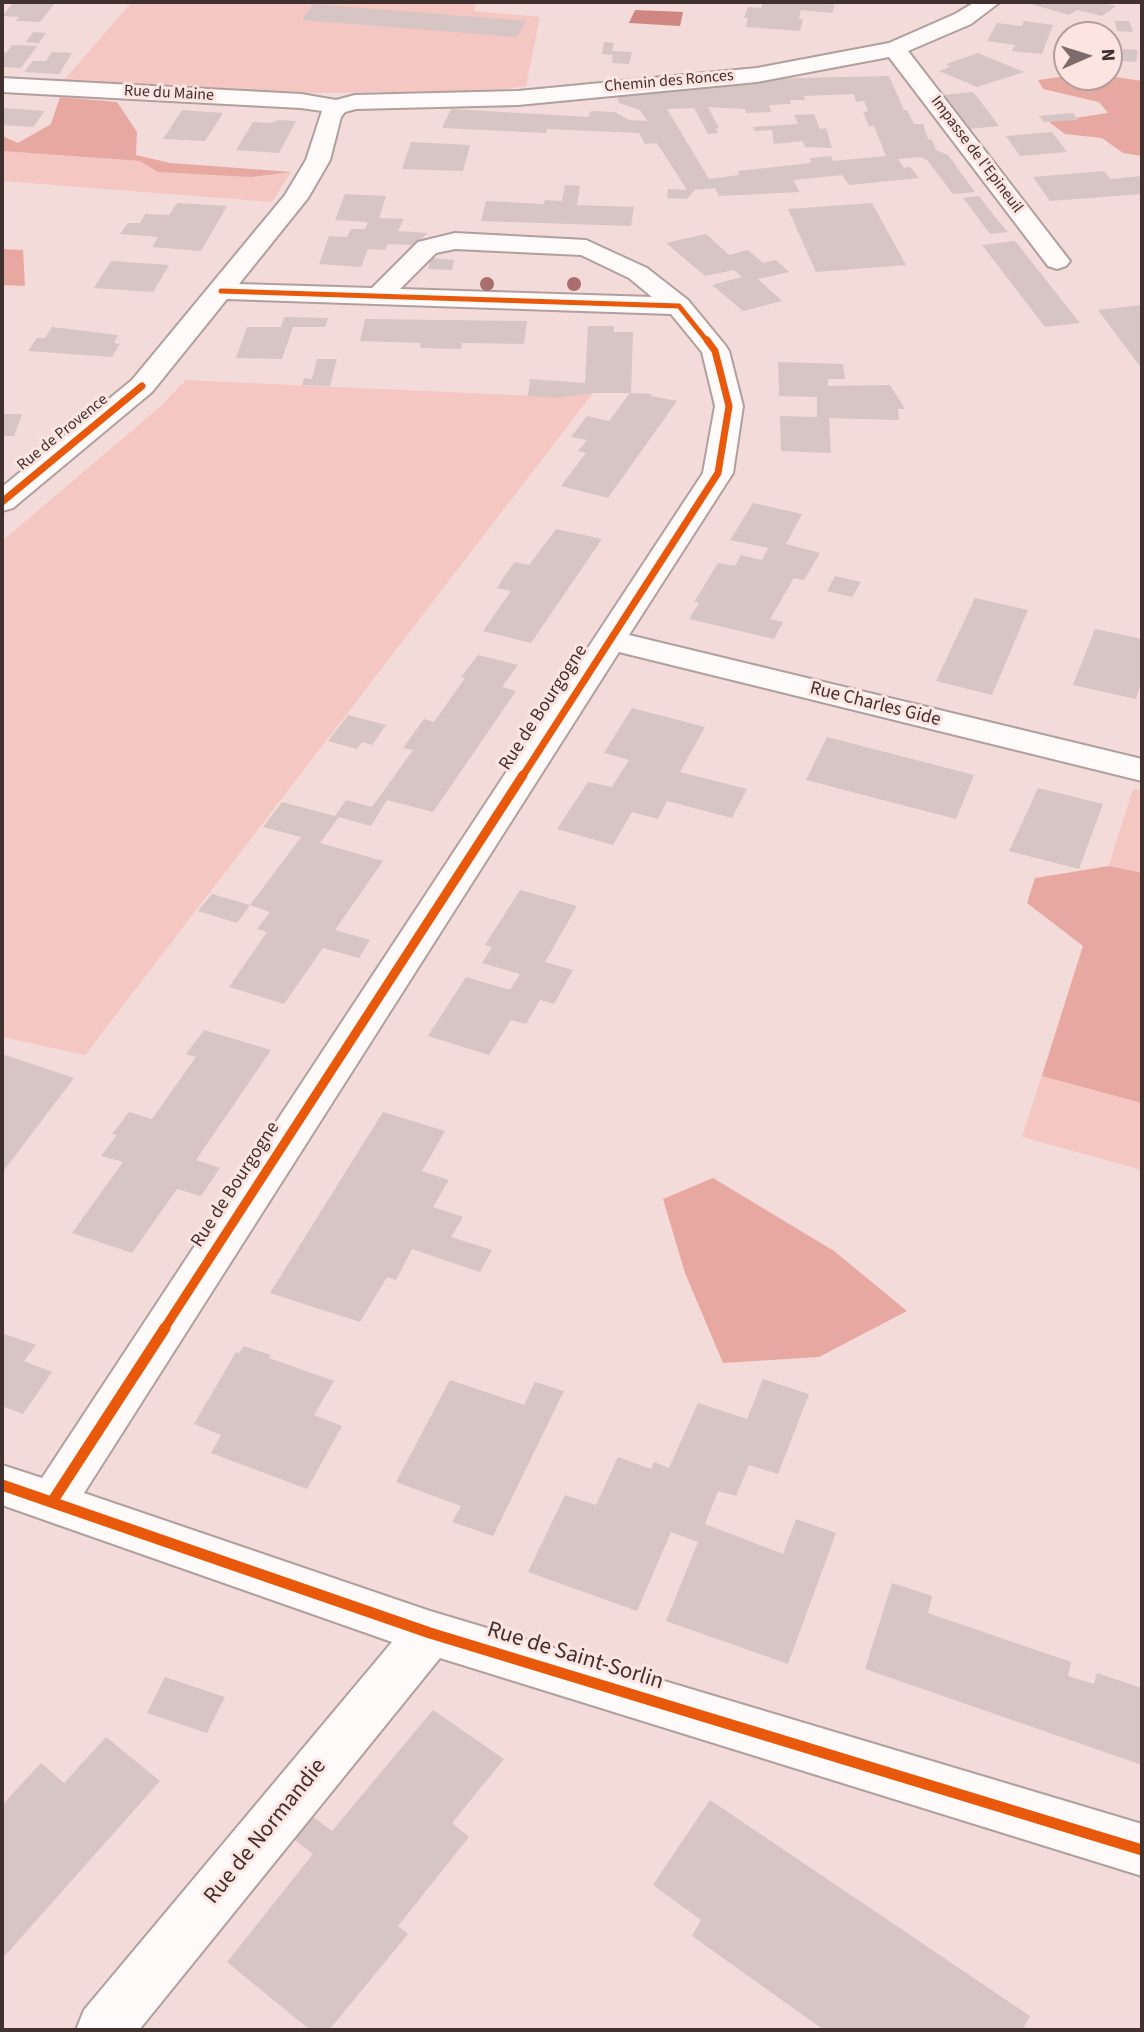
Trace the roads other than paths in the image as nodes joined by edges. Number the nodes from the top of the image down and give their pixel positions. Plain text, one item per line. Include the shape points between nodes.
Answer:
1 (989, 2) edge
2 (895, 49) junction
3 (2, 85) edge
4 (337, 107) junction
5 (1057, 261) dead end
6 (221, 291) junction
7 (377, 298) junction
8 (679, 306) junction
9 (7, 493) edge
10 (609, 640) junction
11 (1142, 770) edge
12 (2, 1485) edge
13 (52, 1502) junction
14 (429, 1633) junction
15 (1142, 1850) edge
16 (103, 2030) edge

1 - 2 street, Chemin des Ronces via 963,19
2 - 4 street, Chemin des Ronces via 757,75 518,98 355,102
2 - 5 street, Impasse de l'Epineuil
3 - 4 street, Rue du Maine
4 - 6 street, Rue de Provence via 330,116 318,160 296,198
6 - 7 street
6 - 9 street, Rue de Provence via 142,386
7 - 8 street
7 - 8 street, Rue de Bourgogne via 428,247 455,241 586,248 638,273
8 - 10 street, Rue de Bourgogne via 715,351 729,406 718,472
10 - 11 street, Rue Charles Gide
10 - 13 street, Rue de Bourgogne
12 - 13 street, Rue de Saint-Sorlin
13 - 14 street, Rue de Saint-Sorlin
14 - 15 street, Rue de Saint-Sorlin
14 - 16 street, Rue de Normandie

